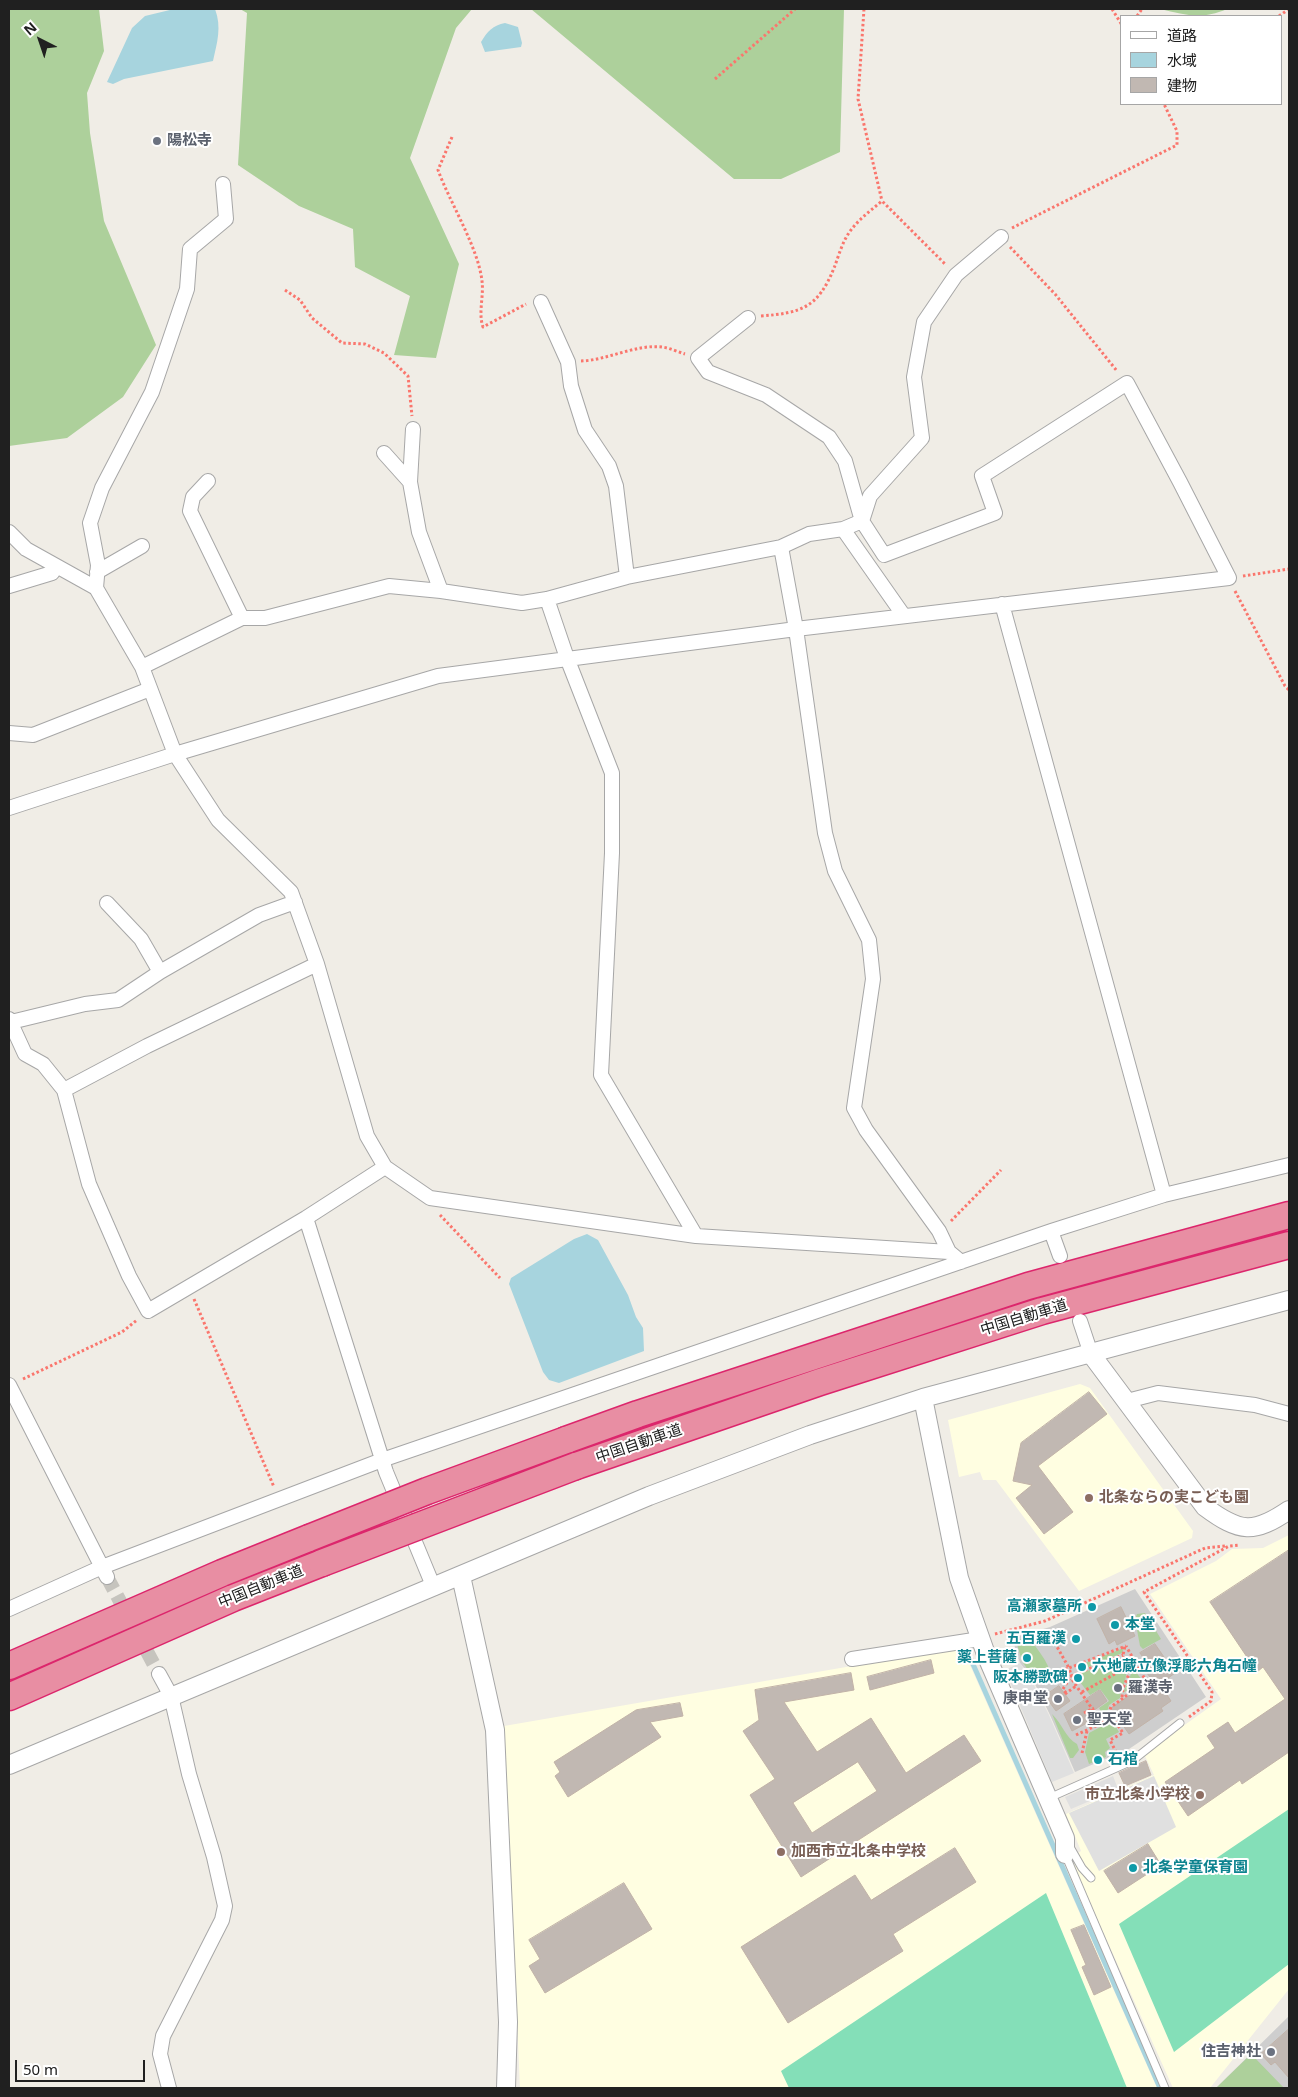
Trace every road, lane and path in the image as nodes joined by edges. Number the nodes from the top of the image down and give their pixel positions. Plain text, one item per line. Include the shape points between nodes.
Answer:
1 (795, 9) edge
2 (864, 9) edge
3 (1112, 9) edge
4 (1120, 22) edge
5 (715, 79) dead end
6 (1164, 105) edge
7 (452, 137) dead end
8 (223, 184) dead end
9 (882, 201) junction
10 (1001, 237) junction
11 (956, 275) junction
12 (285, 290) dead end
13 (540, 302) joint
14 (748, 318) joint
15 (698, 358) junction
16 (568, 362) junction
17 (1127, 383) junction
18 (413, 429) joint
19 (384, 452) dead end
20 (208, 480) dead end
21 (410, 482) junction
22 (862, 521) junction
23 (843, 529) junction
24 (9, 532) edge
25 (142, 546) dead end
26 (781, 547) junction
27 (56, 567) junction
28 (1289, 569) edge
29 (97, 572) junction
30 (627, 577) junction
31 (1229, 578) junction
32 (9, 586) edge
33 (96, 588) junction
34 (441, 591) junction
35 (547, 599) junction
36 (1002, 604) junction
37 (904, 616) junction
38 (242, 618) junction
39 (796, 629) junction
40 (567, 658) junction
41 (142, 667) junction
42 (150, 689) junction
43 (1289, 690) edge
44 (9, 733) edge
45 (175, 754) junction
46 (9, 808) edge
47 (295, 902) junction
48 (106, 903) dead end
49 (317, 964) junction
50 (160, 972) junction
51 (10, 1020) edge
52 (64, 1090) junction
53 (1289, 1165) edge
54 (385, 1167) junction
55 (1001, 1170) dead end
56 (1164, 1195) junction
57 (430, 1198) junction
58 (1289, 1215) edge
59 (306, 1218) junction
60 (939, 1231) junction
61 (1051, 1231) junction
62 (696, 1236) junction
63 (1289, 1245) edge
64 (949, 1252) junction
65 (1060, 1256) dead end
66 (961, 1262) junction
67 (500, 1278) dead end
68 (189, 1287) junction
69 (1289, 1300) edge
70 (148, 1311) junction
71 (1080, 1321) dead end
72 (1091, 1354) junction
73 (9, 1385) edge
74 (923, 1398) junction
75 (1127, 1401) junction
76 (1289, 1414) edge
77 (382, 1460) junction
78 (279, 1500) junction
79 (1289, 1510) edge
80 (1248, 1544) dead end
81 (1229, 1546) junction
82 (105, 1572) junction
83 (461, 1576) junction
84 (434, 1588) junction
85 (9, 1609) edge
86 (980, 1639) junction
87 (1056, 1645) dead end
88 (1126, 1646) junction
89 (1123, 1655) junction
90 (852, 1659) dead end
91 (1135, 1663) junction
92 (9, 1666) edge
93 (1069, 1668) junction
94 (1127, 1668) junction
95 (158, 1674) tunnel mouth
96 (1071, 1676) junction
97 (1047, 1678) dead end
98 (1076, 1686) junction
99 (1082, 1692) junction
100 (9, 1696) edge
101 (171, 1696) junction
102 (1122, 1697) junction
103 (1094, 1708) junction
104 (1084, 1713) dead end
105 (1113, 1718) junction
106 (1102, 1723) junction
107 (1180, 1723) joint
108 (1088, 1730) junction
109 (1076, 1735) dead end
110 (1082, 1753) dead end
111 (1119, 1759) dead end
112 (9, 1765) edge
113 (1048, 1798) junction
114 (1065, 1846) junction
115 (1091, 1878) dead end
116 (169, 2088) edge
117 (506, 2088) edge
118 (1165, 2088) edge

1 - 5 path
2 - 9 path via 858,99
3 - 4 path
6 - 10 path via 1177,131 1177,146 1019,223
7 - 13 path via 438,170 473,250 482,281 483,327 523,304
8 - 29 street via 226,220 190,249 187,289 152,392 102,488 90,523
9 - 11 path
9 - 14 path via 857,222 846,237 831,276 811,306 787,314
10 - 11 street
10 - 17 path via 1056,294
11 - 22 street via 924,322 914,377 922,438 870,496
12 - 18 path via 300,300 312,318 342,343 365,344 384,354 408,376
13 - 16 street
14 - 15 street
15 - 16 path via 662,347 598,360
15 - 22 street via 708,372 766,395 829,437 845,461
16 - 30 street via 571,386 585,430 609,466 616,486
17 - 22 street via 982,476 995,513 884,555
17 - 31 street
18 - 21 street
19 - 21 street
20 - 38 street via 193,497 190,511
21 - 34 street via 419,532
22 - 23 street
23 - 26 street via 809,534
23 - 37 street
24 - 27 street via 26,549
25 - 29 street
26 - 30 street
26 - 39 street
27 - 32 street via 52,573
27 - 33 street
28 - 31 path
29 - 33 street
30 - 35 street
31 - 36 street
31 - 43 path
33 - 41 street
34 - 35 street via 522,603
34 - 38 street via 389,586 265,618
35 - 40 street
36 - 37 street
36 - 56 street
37 - 39 street
38 - 41 street
39 - 40 street
39 - 60 street via 825,833 836,871 869,940 873,979 854,1108 866,1130
40 - 45 street via 438,676
40 - 62 street via 612,773 612,853 601,1075
41 - 42 street
42 - 44 street via 33,735
42 - 45 street
45 - 46 street
45 - 47 street via 218,820 291,892
47 - 49 street
47 - 50 street via 259,915
48 - 50 street via 141,939
49 - 52 street
49 - 54 street via 366,1136
50 - 51 street via 118,1000
51 - 52 street via 24,1054 43,1064
52 - 70 street via 89,1184
53 - 56 street
54 - 57 street
54 - 59 street
55 - 60 path
56 - 61 street
57 - 62 street
57 - 67 path via 432,1206
58 - 92 highway, 中国自動車道, bridge via 1028,1286 566,1440 213,1576
59 - 68 street
59 - 77 street
60 - 64 street
61 - 65 street
61 - 66 street
62 - 64 street
63 - 100 highway, 中国自動車道, bridge via 981,1331 820,1382 576,1466 233,1598
64 - 66 street
66 - 77 street
68 - 70 street
68 - 78 path
69 - 72 street
70 - 73 path via 122,1332
71 - 72 street
72 - 74 street
72 - 75 street
73 - 82 street
74 - 83 street via 810,1435 649,1496
74 - 86 street via 959,1578
75 - 76 street via 1158,1393 1255,1405
75 - 79 street via 1205,1507 1223,1521 1244,1529 1261,1526
77 - 78 street
77 - 84 street
78 - 82 street
80 - 81 path
81 - 86 path via 1205,1548 1045,1621
81 - 107 path via 1144,1592 1212,1692 1211,1701
82 - 85 street
83 - 84 street
83 - 117 street via 495,1730 508,2022
84 - 101 street
86 - 90 street
86 - 113 street
87 - 93 path
88 - 89 path
88 - 91 path
88 - 93 path
89 - 94 path
89 - 96 path
91 - 94 path
91 - 102 path via 1146,1681
93 - 96 path
93 - 97 path
94 - 99 path
94 - 102 path via 1128,1680
95 - 101 street
96 - 98 path
96 - 98 path via 1063,1689 1065,1693
98 - 99 path
99 - 103 path
101 - 112 street
101 - 116 street via 225,1906 222,1920 163,2036 160,2054
102 - 105 path via 1111,1707 1109,1712
103 - 104 path
103 - 106 path
105 - 106 path
105 - 111 path via 1123,1733 1110,1740
106 - 108 path
107 - 113 lane via 1132,1761
108 - 109 path
108 - 110 path
113 - 114 street
114 - 115 lane
114 - 118 lane

